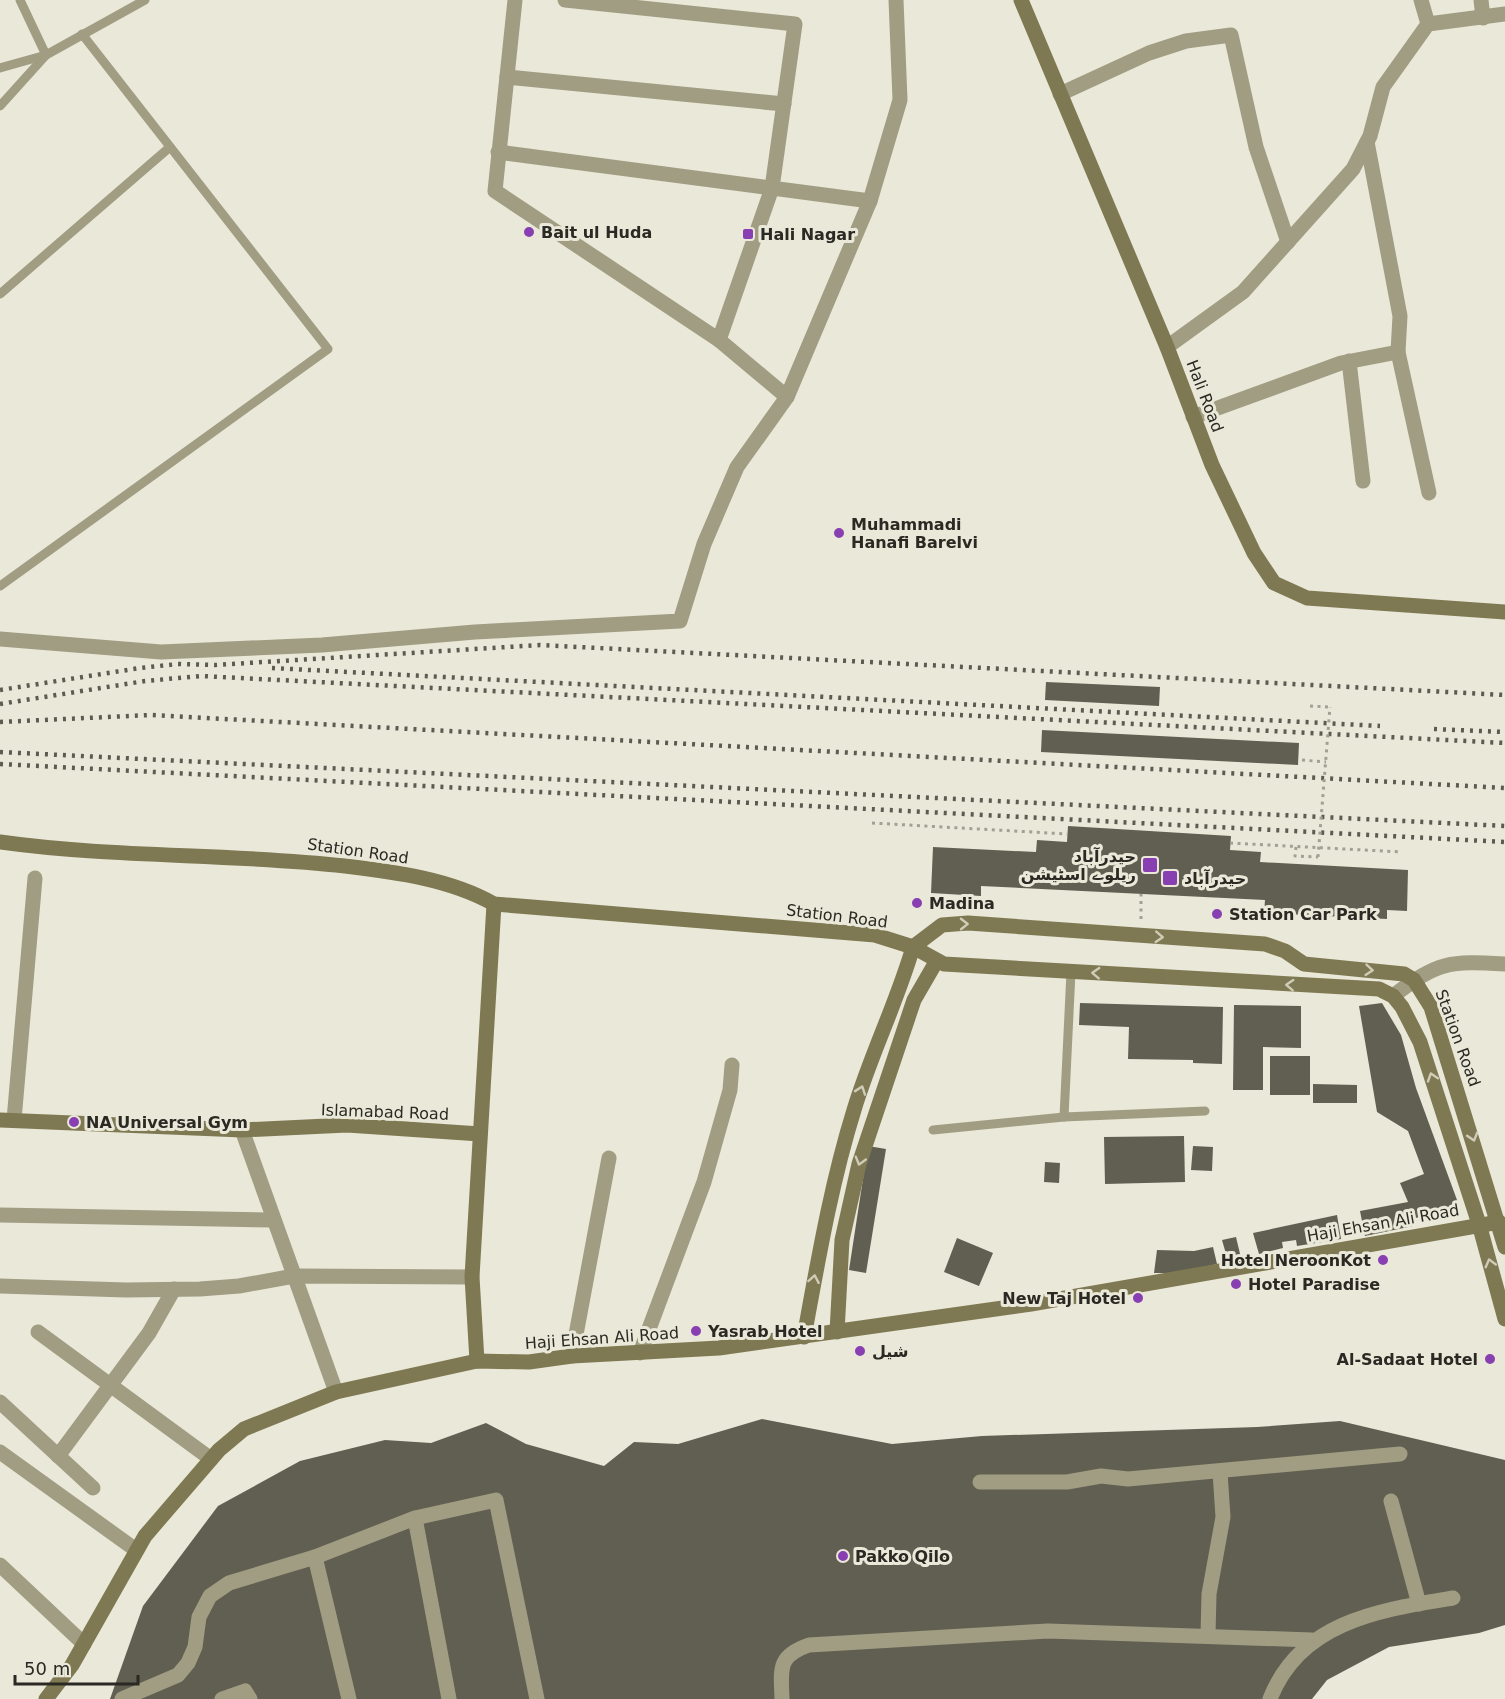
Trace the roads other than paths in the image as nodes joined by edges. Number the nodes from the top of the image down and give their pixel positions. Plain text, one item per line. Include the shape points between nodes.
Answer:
1 (20, 0) edge
2 (145, 0) edge
3 (515, 0) edge
4 (566, 0) edge
5 (896, 0) edge
6 (1021, 0) edge
7 (1421, 0) edge
8 (1481, 0) edge
9 (1505, 14) edge
10 (1483, 18) junction
11 (1428, 24) junction
12 (82, 34) junction
13 (46, 55) junction
14 (0, 68) edge
15 (507, 77) junction
16 (1060, 94) junction
17 (784, 105) junction
18 (0, 106) edge
19 (1367, 142) junction
20 (170, 147) junction
21 (498, 152) junction
22 (772, 188) junction
23 (870, 201) junction
24 (1288, 242) junction
25 (0, 294) edge
26 (719, 340) junction
27 (1167, 347) junction
28 (1398, 352) junction
29 (1349, 361) junction
30 (787, 397) junction
31 (1192, 417) junction
32 (1364, 481) dead end
33 (1429, 493) dead end
34 (0, 586) edge
35 (1505, 612) edge
36 (0, 639) edge
37 (0, 842) edge
38 (35, 878) dead end
39 (494, 904) junction
40 (913, 946) junction
41 (936, 962) junction
42 (1505, 964) edge
43 (1071, 972) junction
44 (1414, 980) junction
45 (1393, 996) junction
46 (732, 1065) dead end
47 (1205, 1111) dead end
48 (1064, 1117) junction
49 (7, 1120) edge
50 (242, 1130) junction
51 (933, 1130) dead end
52 (480, 1134) junction
53 (609, 1158) dead end
54 (0, 1215) edge
55 (274, 1220) junction
56 (1499, 1222) junction
57 (1479, 1224) junction
58 (1505, 1247) edge
59 (294, 1276) junction
60 (472, 1277) junction
61 (0, 1286) edge
62 (174, 1289) junction
63 (1505, 1320) edge
64 (38, 1332) dead end
65 (837, 1332) junction
66 (804, 1337) junction
67 (640, 1353) junction
68 (572, 1356) junction
69 (477, 1362) junction
70 (111, 1385) junction
71 (336, 1392) junction
72 (0, 1402) edge
73 (0, 1452) edge
74 (1400, 1454) dead end
75 (58, 1456) junction
76 (211, 1459) junction
77 (1220, 1472) junction
78 (980, 1482) dead end
79 (93, 1488) dead end
80 (1391, 1502) dead end
81 (416, 1518) junction
82 (136, 1550) junction
83 (315, 1557) junction
84 (0, 1564) edge
85 (1453, 1598) dead end
86 (1419, 1604) junction
87 (1208, 1635) junction
88 (1312, 1640) junction
89 (84, 1644) junction
90 (248, 1695) edge
91 (46, 1699) edge
92 (122, 1699) edge
93 (222, 1699) edge
94 (349, 1699) edge
95 (450, 1699) edge
96 (537, 1699) edge
97 (782, 1699) edge
98 (1270, 1699) edge

1 - 13 lane
2 - 12 lane
3 - 15 street
4 - 17 street via 795,24
5 - 23 street via 900,100
6 - 16 street, Hali Road
7 - 11 street
8 - 10 street
9 - 10 street
10 - 11 street
11 - 19 street via 1383,87
12 - 13 lane
12 - 20 lane
13 - 14 lane
13 - 18 lane
15 - 17 street
15 - 21 street
16 - 24 street via 1149,53 1186,41 1231,35 1256,147
16 - 27 street, Hali Road
17 - 22 street
19 - 24 street via 1353,169
19 - 28 street via 1400,316
20 - 25 lane
20 - 34 lane via 328,349
21 - 22 street
21 - 26 street via 495,190
22 - 23 street
22 - 26 street
23 - 30 street
24 - 27 street via 1243,292
26 - 30 street
27 - 31 street, Hali Road
28 - 29 street
28 - 33 street
29 - 31 street
29 - 32 street
30 - 36 street via 737,467 704,544 680,621 161,652
31 - 35 street, Hali Road via 1254,553 1274,583 1307,598
37 - 39 street, Station Road via 381,870 472,891
38 - 49 street
39 - 40 street, Station Road via 875,935
39 - 52 street
40 - 41 street
40 -> 44 street, Station Road via 942,925 968,923 1265,944 1304,964 1387,971
66 -> 40 street via 823,1232 854,1110
41 - 43 street
41 -> 65 street via 914,1000 859,1164 842,1240
42 - 44 street via 1463,962 1431,968
45 -> 43 street via 1379,989
43 - 48 lane
44 - 45 street
44 -> 56 street, Station Road via 1431,1007
57 -> 45 street via 1420,1042
46 - 67 street via 730,1090 704,1182
47 - 48 lane
48 - 51 lane
49 - 50 street, Islamabad Road
50 - 52 street, Islamabad Road via 347,1125
50 - 55 street
52 - 60 street
53 - 68 street
54 - 55 street
55 - 59 street
56 - 57 street, Haji Ehsan Ali Road
56 - 58 street, Station Road
63 -> 57 street
57 - 65 street, Haji Ehsan Ali Road via 1132,1289
59 - 60 street
59 - 62 street via 239,1286
59 - 71 street
60 - 69 street
61 - 62 street
62 - 70 street via 149,1333
64 - 70 street
65 - 66 street, Haji Ehsan Ali Road
66 - 67 street, Haji Ehsan Ali Road
67 - 68 street, Haji Ehsan Ali Road
68 - 69 street, Haji Ehsan Ali Road via 529,1362
69 - 71 street, Haji Ehsan Ali Road
70 - 75 street
70 - 76 street
71 - 76 street, Haji Ehsan Ali Road via 244,1429
72 - 75 street
73 - 82 street
74 - 77 street
75 - 79 street
76 - 82 street, Haji Ehsan Ali Road
77 - 78 street via 1128,1479 1101,1476 1067,1482
77 - 87 street via 1223,1517 1209,1594
80 - 86 street
81 - 83 street
81 - 95 street
81 - 96 street via 498,1501
82 - 89 street, Haji Ehsan Ali Road
83 - 92 street via 229,1583 210,1596 199,1617 195,1647 178,1675
83 - 94 street
84 - 89 street
85 - 86 street
86 - 88 street via 1366,1616
87 - 88 street
87 - 97 street via 1048,1632 809,1645 792,1651 784,1659
88 - 98 street via 1292,1661
89 - 91 street, Haji Ehsan Ali Road
90 - 93 street

